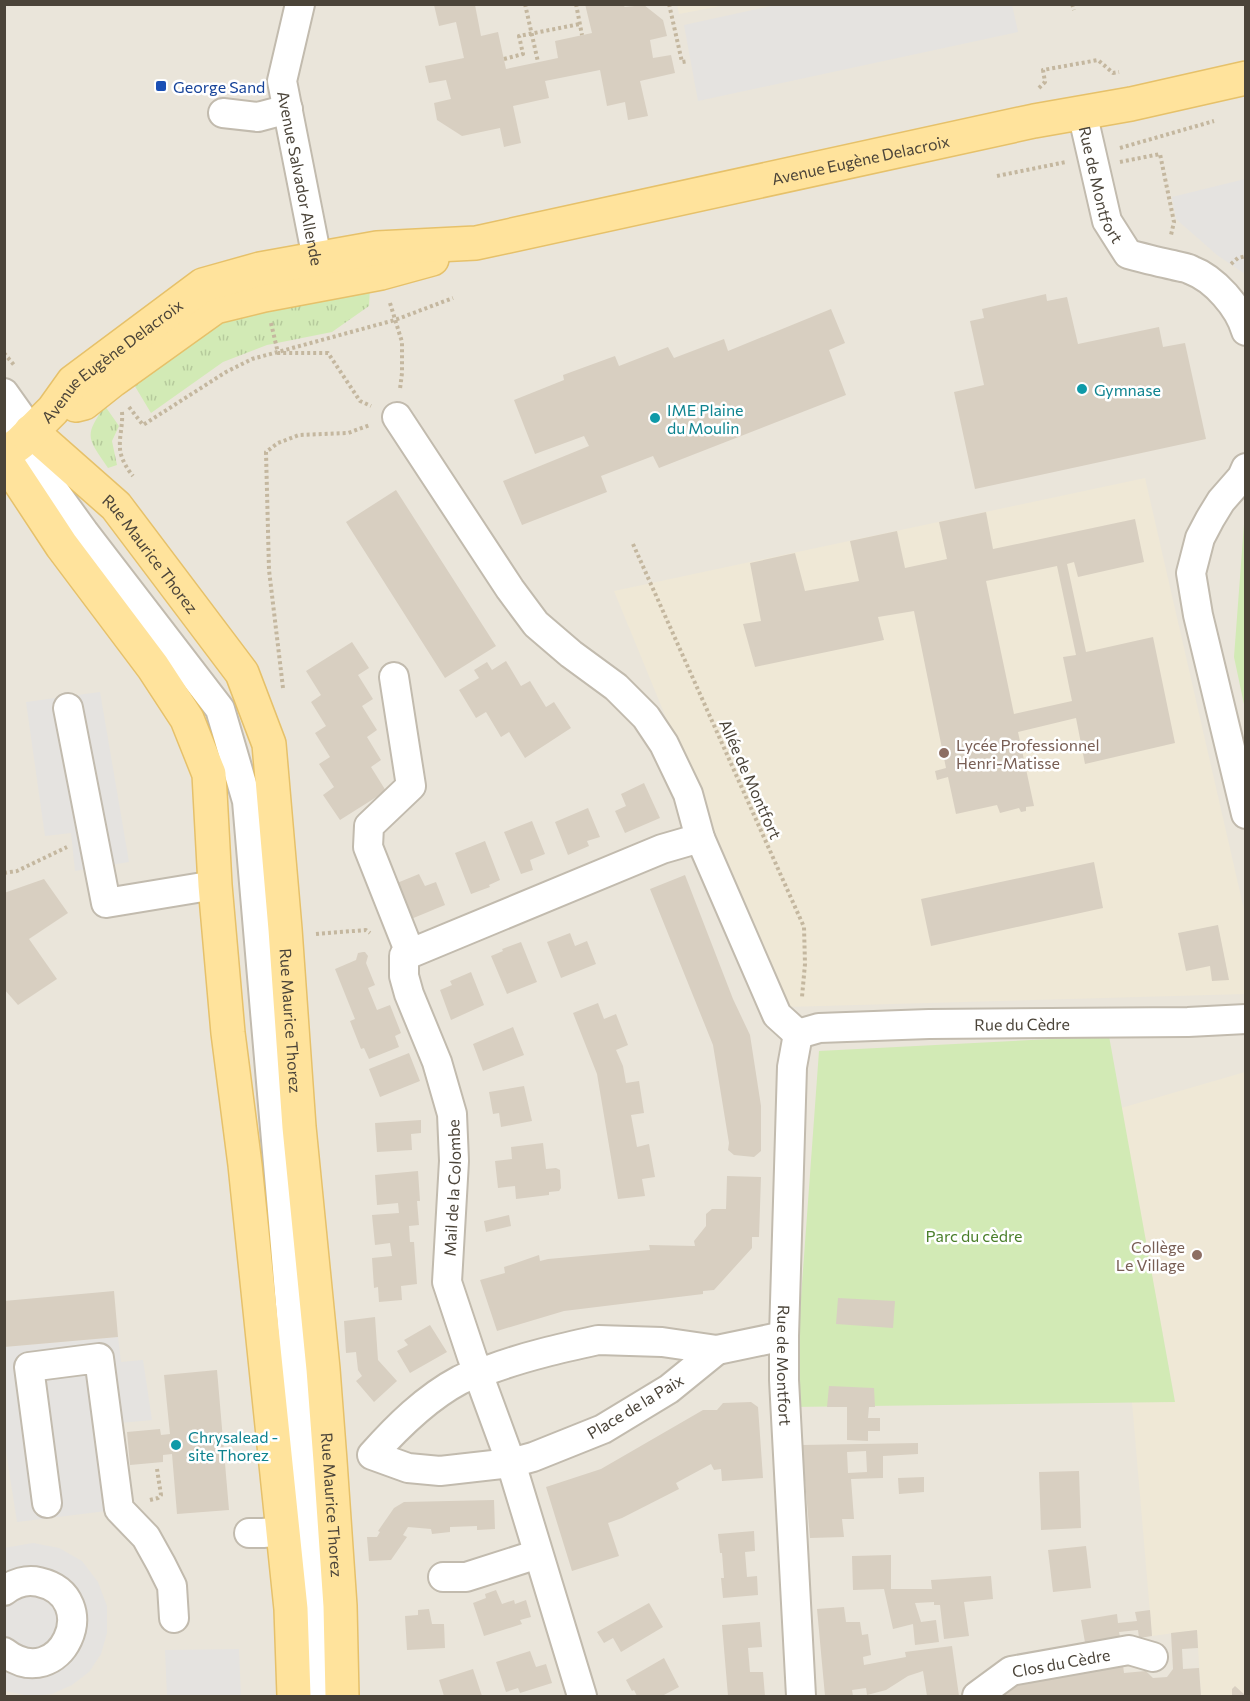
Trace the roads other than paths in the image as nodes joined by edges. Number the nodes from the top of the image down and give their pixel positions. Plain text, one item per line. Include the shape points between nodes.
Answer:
1 (300, 4) edge
2 (1245, 78) edge
3 (288, 109) junction
4 (1082, 112) junction
5 (223, 113) dead end
6 (476, 243) junction
7 (319, 271) junction
8 (1245, 330) edge
9 (10, 381) edge
10 (397, 417) road end
11 (20, 436) edge
12 (1245, 468) edge
13 (394, 677) dead end
14 (68, 708) dead end
15 (1245, 814) edge
16 (700, 838) junction
17 (215, 885) junction
18 (407, 955) junction
19 (1245, 1019) edge
20 (798, 1034) junction
21 (784, 1336) junction
22 (717, 1350) junction
23 (478, 1373) junction
24 (372, 1455) junction
25 (330, 1461) junction
26 (511, 1463) junction
27 (46, 1503) dead end
28 (309, 1528) junction
29 (249, 1533) dead end
30 (538, 1554) junction
31 (443, 1577) dead end
32 (4, 1591) edge
33 (174, 1618) dead end
34 (4, 1652) edge
35 (1153, 1657) dead end
36 (576, 1695) edge
37 (294, 1696) edge
38 (318, 1696) edge
39 (342, 1696) edge
40 (801, 1696) edge
41 (977, 1696) edge

1 - 3 street, Avenue Salvador Allende via 282,81
2 - 4 main road, Avenue Eugène Delacroix
3 - 5 street via 258,117
3 - 7 street, Avenue Salvador Allende
4 - 6 main road, Avenue Eugène Delacroix
4 - 8 street, Rue de Montfort via 1107,221 1128,254 1192,270 1208,280 1224,294 1243,320
6 - 7 main road, Avenue Eugène Delacroix via 377,248
6 - 7 main road, Avenue Eugène Delacroix via 381,273
7 - 11 main road, Avenue Eugène Delacroix via 264,295 215,307 84,403
7 - 11 main road, Avenue Eugène Delacroix via 260,269 203,285 74,382
9 - 11 street
10 - 16 street via 536,624 616,687 646,717 688,794
11 - 17 main road, Rue Maurice Thorez via 63,546 187,719 209,774
11 - 25 main road, Rue Maurice Thorez via 116,506 242,673 269,744
11 - 28 street via 84,532 220,709 247,801
12 - 15 street via 1200,538 1191,573
13 - 18 street, Mail de la Colombe via 411,786 369,826 368,847
14 - 17 street via 106,903
16 - 18 street via 662,849
16 - 20 street via 777,1015
17 - 28 main road, Rue Maurice Thorez via 246,1177
18 - 23 street, Mail de la Colombe via 404,976 409,994 437,1062 452,1114 454,1161 447,1282
19 - 20 street, Rue du Cèdre via 929,1024 819,1028
20 - 21 street, Rue de Montfort via 792,1067
21 - 22 street, Place de la Paix
21 - 40 street, Rue de Montfort
22 - 23 street, Place de la Paix via 662,1342 598,1340 543,1352
22 - 26 street, Place de la Paix via 669,1389 603,1429
23 - 24 street, Place de la Paix via 433,1398 396,1428
23 - 26 street, Mail de la Colombe
24 - 25 street
24 - 26 street, Place de la Paix via 408,1468 440,1471
25 - 28 main road, Rue Maurice Thorez
26 - 30 street, Mail de la Colombe
27 - 33 street via 29,1367 99,1358 119,1509 146,1538 161,1563 172,1586
28 - 29 street
28 - 37 main road, Rue Maurice Thorez via 291,1610
28 - 38 street
28 - 39 main road, Rue Maurice Thorez via 340,1606
30 - 31 street via 466,1578
30 - 36 street, Mail de la Colombe
32 - 34 street via 20,1582 48,1584 68,1603 72,1629 61,1651 51,1659 25,1662
35 - 41 street, Clos du Cèdre via 1129,1650 1011,1671

